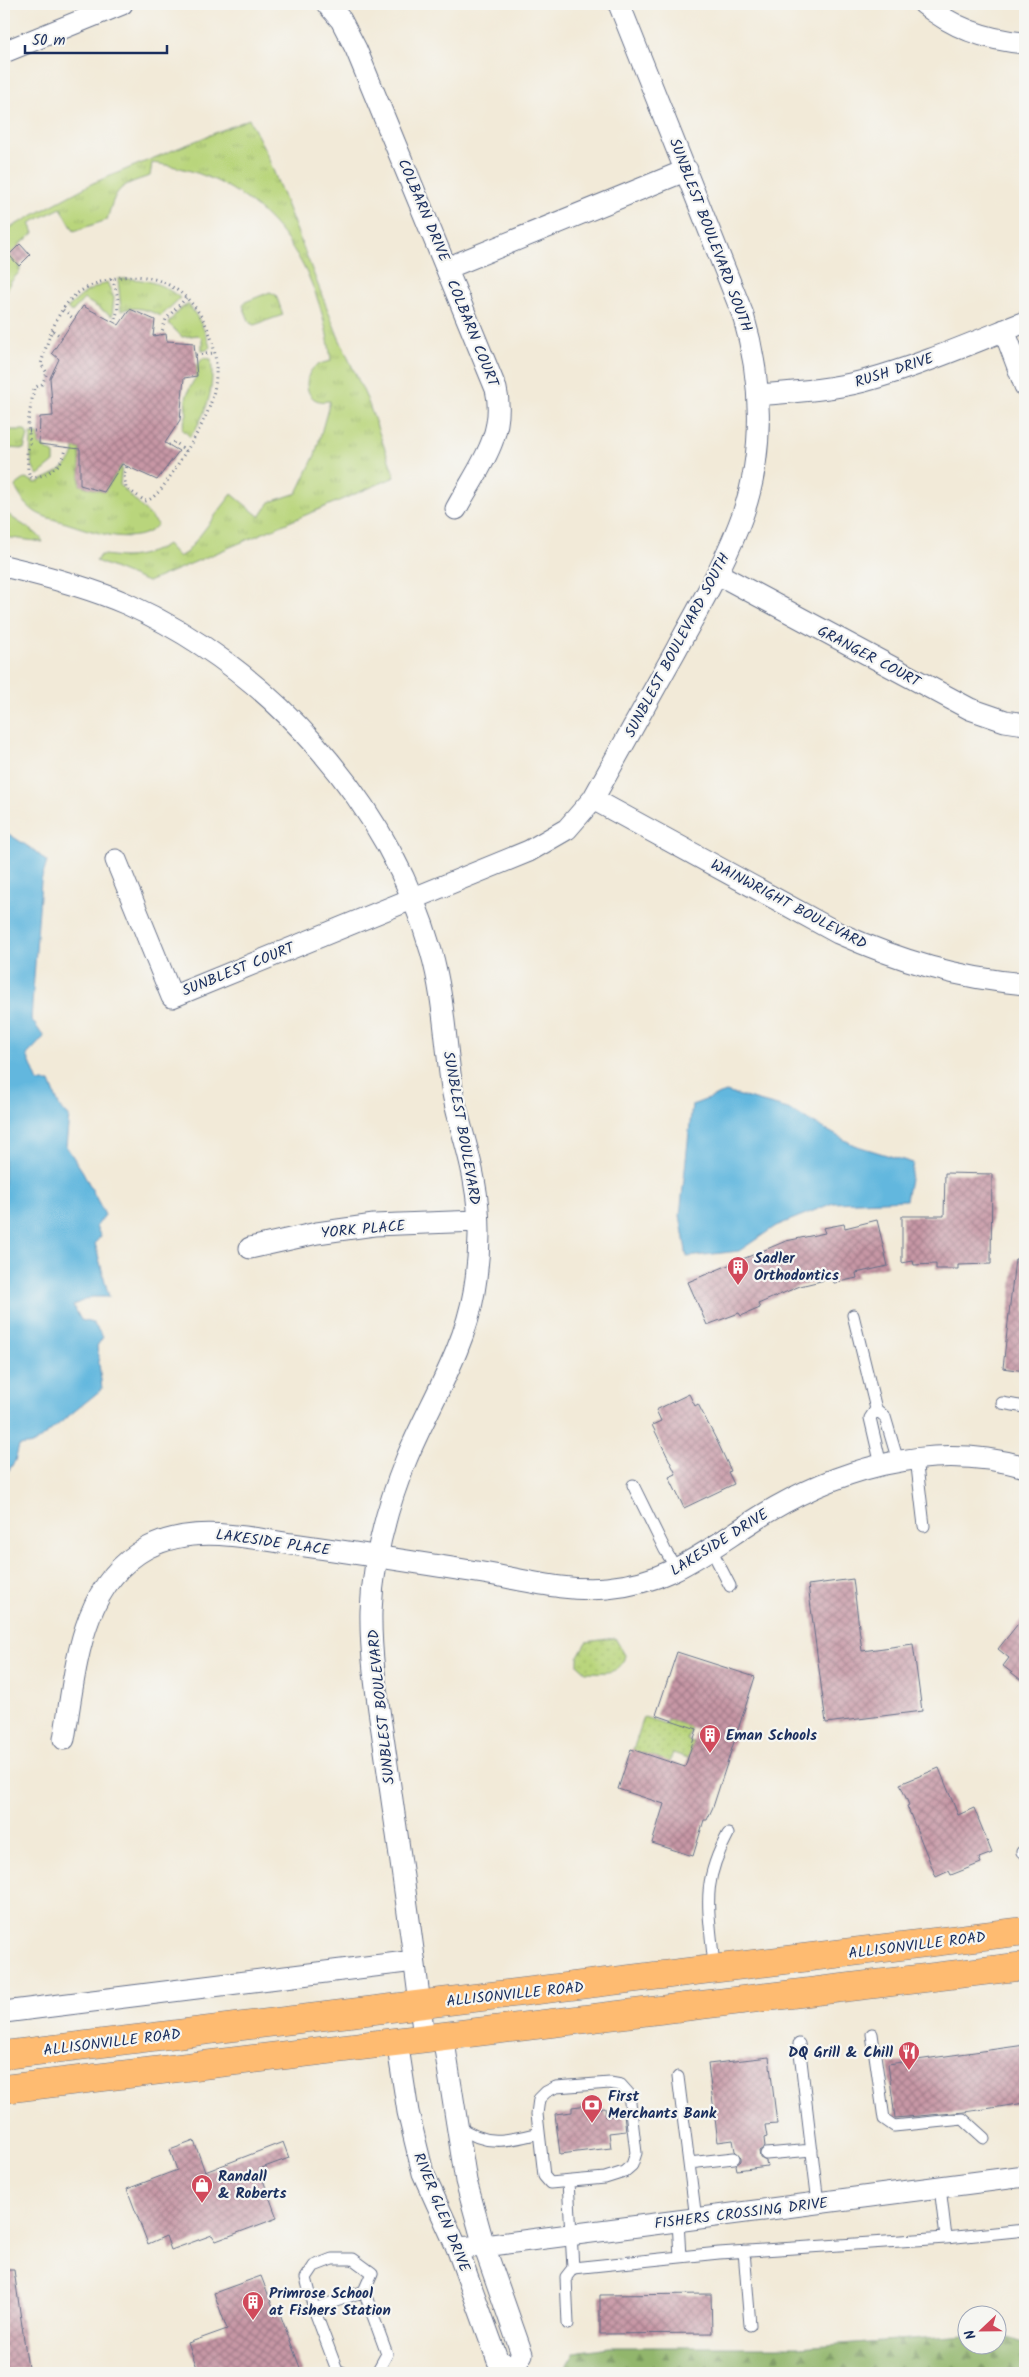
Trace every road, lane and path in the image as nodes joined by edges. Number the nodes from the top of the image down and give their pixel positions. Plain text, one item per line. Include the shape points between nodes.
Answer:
1 (122, 4) edge
2 (327, 4) edge
3 (619, 4) edge
4 (924, 4) edge
5 (1025, 43) edge
6 (4, 52) edge
7 (687, 170) junction
8 (447, 268) junction
9 (112, 279) junction
10 (186, 298) junction
11 (63, 310) junction
12 (74, 319) dead end
13 (114, 321) dead end
14 (1025, 322) edge
15 (1004, 330) junction
16 (53, 331) junction
17 (161, 335) dead end
18 (62, 337) dead end
19 (214, 354) junction
20 (196, 355) dead end
21 (1025, 386) edge
22 (758, 395) junction
23 (39, 430) dead end
24 (29, 431) junction
25 (168, 445) dead end
26 (66, 447) dead end
27 (186, 451) junction
28 (127, 466) dead end
29 (456, 509) dead end
30 (4, 566) edge
31 (718, 574) junction
32 (1025, 724) edge
33 (593, 799) junction
34 (116, 860) dead end
35 (413, 897) junction
36 (1025, 984) edge
37 (478, 1221) junction
38 (250, 1248) dead end
39 (853, 1315) dead end
40 (1002, 1403) dead end
41 (1025, 1407) edge
42 (876, 1409) junction
43 (898, 1461) junction
44 (1025, 1467) edge
45 (633, 1484) dead end
46 (924, 1526) dead end
47 (712, 1549) junction
48 (377, 1556) junction
49 (678, 1570) junction
50 (730, 1586) dead end
51 (64, 1739) dead end
52 (728, 1834) dead end
53 (1025, 1931) edge
54 (713, 1956) dead end
55 (414, 1961) junction
56 (1025, 1966) edge
57 (420, 2004) junction
58 (4, 2012) edge
59 (872, 2034) dead end
60 (434, 2038) junction
61 (397, 2041) junction
62 (799, 2044) dead end
63 (4, 2055) edge
64 (678, 2077) dead end
65 (4, 2089) edge
66 (456, 2124) junction
67 (539, 2133) junction
68 (984, 2138) dead end
69 (812, 2150) junction
70 (766, 2154) dead end
71 (734, 2158) dead end
72 (689, 2163) junction
73 (1025, 2176) edge
74 (568, 2182) junction
75 (940, 2187) junction
76 (818, 2203) junction
77 (687, 2220) junction
78 (1025, 2230) edge
79 (570, 2235) junction
80 (946, 2238) junction
81 (484, 2246) junction
82 (457, 2248) junction
83 (744, 2251) junction
84 (680, 2257) junction
85 (573, 2268) junction
86 (364, 2291) junction
87 (314, 2308) junction
88 (568, 2324) dead end
89 (750, 2325) dead end
90 (515, 2370) edge
91 (344, 2373) edge
92 (372, 2373) edge

1 - 6 street
2 - 8 street, COLBARN DRIVE via 341,20 356,49
3 - 7 street, SUNBLEST BOULEVARD SOUTH
4 - 5 street via 947,21 975,34
7 - 8 street, COLBARN DRIVE
7 - 22 street, SUNBLEST BOULEVARD SOUTH via 743,315 752,345
8 - 29 street, COLBARN COURT via 499,403 497,431
9 - 10 path via 137,275 149,277 164,282
9 - 11 path via 82,290
9 - 13 path via 119,302
10 - 17 path via 166,320
10 - 19 path via 203,318
11 - 12 path
11 - 16 path
14 - 15 street, RUSH DRIVE
15 - 21 street
15 - 22 street, RUSH DRIVE via 901,370 863,381 819,390
16 - 18 path
16 - 24 path via 41,364 47,372 46,377 34,388
19 - 20 path
19 - 27 path via 216,375 209,409
22 - 31 street, SUNBLEST BOULEVARD SOUTH via 754,470 744,512
23 - 24 path
24 - 26 path via 30,477 46,474 59,464 65,458
25 - 27 path via 175,442
27 - 28 path via 150,500 144,501 126,488 124,475
30 - 35 street, SUNBLEST BOULEVARD via 61,580 131,606 187,636 243,675 290,717 337,772 374,827
31 - 32 street, GRANGER COURT via 954,701 993,717
31 - 33 street, SUNBLEST BOULEVARD SOUTH
33 - 35 street, SUNBLEST BOULEVARD SOUTH via 567,829 548,842
33 - 36 street, WAINWRIGHT BOULEVARD via 838,933 876,950 955,975
34 - 35 street, SUNBLEST COURT via 172,996
35 - 37 street, SUNBLEST BOULEVARD via 436,969 451,1082 474,1179
37 - 38 street, YORK PLACE via 374,1226 317,1233
37 - 48 street, SUNBLEST BOULEVARD via 476,1278 469,1315 454,1356 406,1459
39 - 42 lane
40 - 41 lane
42 - 43 lane via 886,1417
42 - 43 lane via 870,1418
43 - 44 street, LAKESIDE DRIVE via 960,1455
43 - 46 lane
43 - 47 street, LAKESIDE DRIVE via 837,1478 801,1494
45 - 49 lane
47 - 49 street, LAKESIDE DRIVE
47 - 50 lane
48 - 49 street, LAKESIDE DRIVE via 559,1587 594,1589 629,1585
48 - 51 street, LAKESIDE PLACE via 220,1533 181,1536 148,1548 117,1572 106,1585 91,1614 83,1637
48 - 55 street, SUNBLEST BOULEVARD via 371,1610 375,1673
52 - 54 lane via 710,1874 708,1896
53 - 57 main road, ALLISONVILLE ROAD
55 - 57 street, SUNBLEST BOULEVARD
55 - 58 street
56 - 60 main road
57 - 60 street, SUNBLEST BOULEVARD
57 - 63 main road, ALLISONVILLE ROAD
59 - 68 lane via 884,2119 894,2126 962,2119
60 - 61 main road
60 - 66 street, RIVER GLEN DRIVE
61 - 65 main road
61 - 82 street, RIVER GLEN DRIVE via 419,2158
62 - 69 lane
64 - 72 lane
66 - 67 lane via 482,2139 493,2141
66 - 81 street, RIVER GLEN DRIVE via 466,2181
67 - 74 lane via 545,2180 550,2183
67 - 74 lane via 539,2099 556,2087 610,2083 621,2085 630,2094 636,2153 632,2165 616,2175
69 - 70 lane
69 - 76 lane
71 - 72 lane
72 - 77 lane
73 - 75 street, FISHERS CROSSING DRIVE
74 - 79 lane
75 - 76 street, FISHERS CROSSING DRIVE
75 - 80 lane
76 - 77 street, FISHERS CROSSING DRIVE
77 - 79 street, FISHERS CROSSING DRIVE
77 - 84 lane
78 - 80 lane
79 - 81 street, FISHERS CROSSING DRIVE
79 - 85 lane
80 - 83 lane
81 - 82 street, FISHERS CROSSING DRIVE
81 - 90 street, RIVER GLEN DRIVE via 522,2354
82 - 90 street, RIVER GLEN DRIVE via 498,2361
83 - 84 lane
83 - 89 lane
84 - 85 lane
85 - 88 lane via 566,2277
86 - 87 lane
86 - 87 lane via 372,2273 353,2259 332,2259 314,2266 306,2278
86 - 92 lane via 387,2354 377,2372
87 - 91 lane via 337,2370

